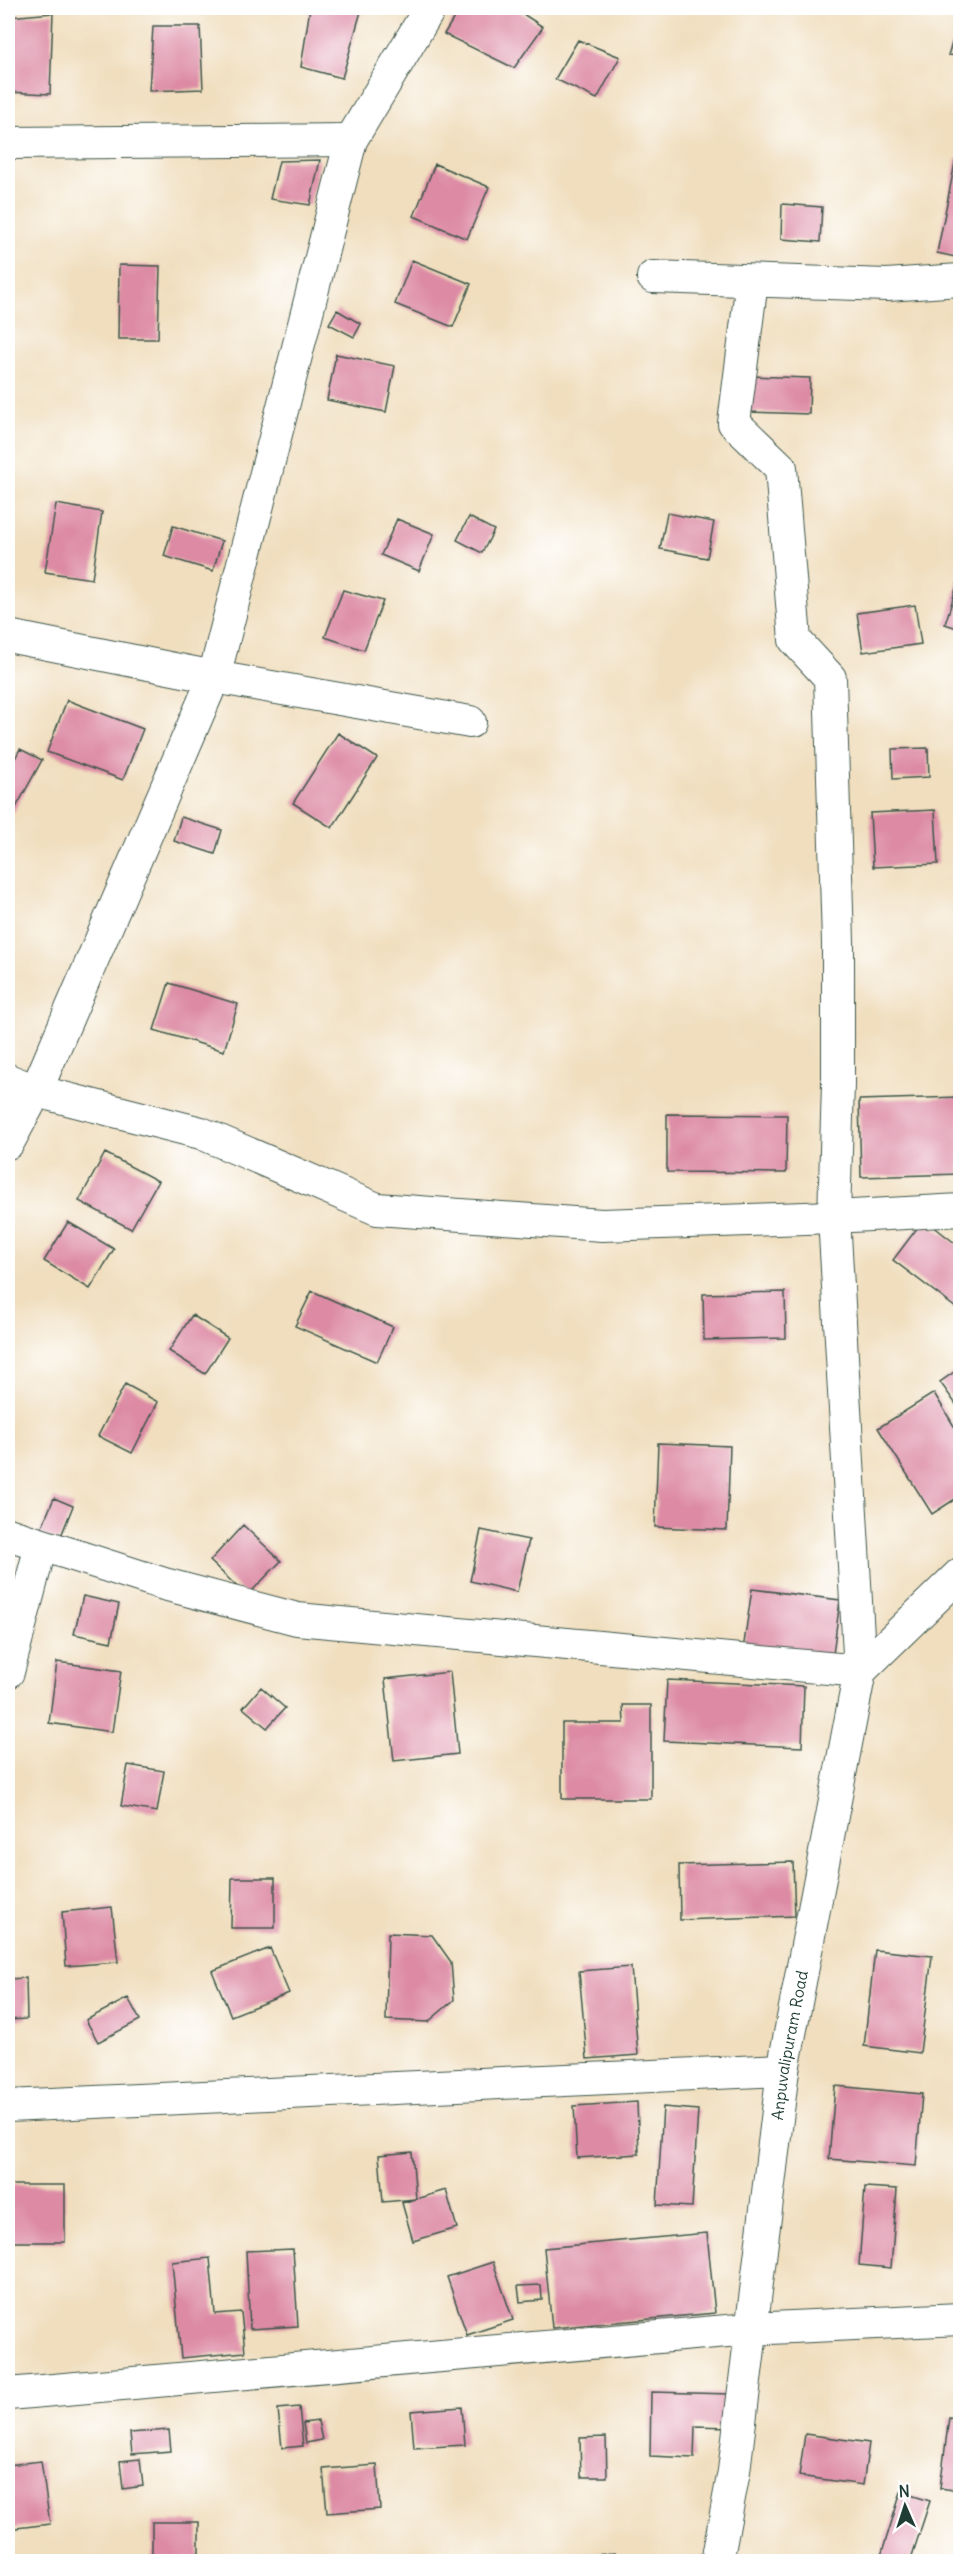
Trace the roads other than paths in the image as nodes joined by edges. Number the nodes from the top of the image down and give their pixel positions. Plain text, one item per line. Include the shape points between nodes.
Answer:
1 (430, 8) edge
2 (351, 140) junction
3 (8, 143) edge
4 (653, 277) dead end
5 (960, 280) edge
6 (752, 281) junction
7 (8, 636) edge
8 (214, 677) junction
9 (470, 722) dead end
10 (22, 1085) edge
11 (8, 1143) edge
12 (960, 1210) edge
13 (834, 1217) junction
14 (8, 1534) edge
15 (41, 1545) junction
16 (960, 1574) edge
17 (860, 1671) junction
18 (8, 1672) edge
19 (783, 2070) junction
20 (8, 2106) edge
21 (960, 2319) edge
22 (750, 2329) junction
23 (8, 2394) edge
24 (717, 2562) edge

1 - 2 street
2 - 3 street
2 - 8 street
4 - 6 street
5 - 6 street via 887,285
6 - 13 street, Anpuvalipuram Road via 734,423 781,468 795,640 830,678 838,942
7 - 8 street
8 - 9 street
8 - 10 street
10 - 11 street
10 - 13 street via 201,1133 377,1209 602,1224
12 - 13 street
13 - 17 street, Anpuvalipuram Road
14 - 15 street
15 - 17 street via 164,1584 297,1619
15 - 18 street
16 - 17 street
17 - 19 street, Anpuvalipuram Road
19 - 20 street
19 - 22 street, Anpuvalipuram Road
21 - 22 street
22 - 23 street
22 - 24 street, Anpuvalipuram Road via 734,2471

